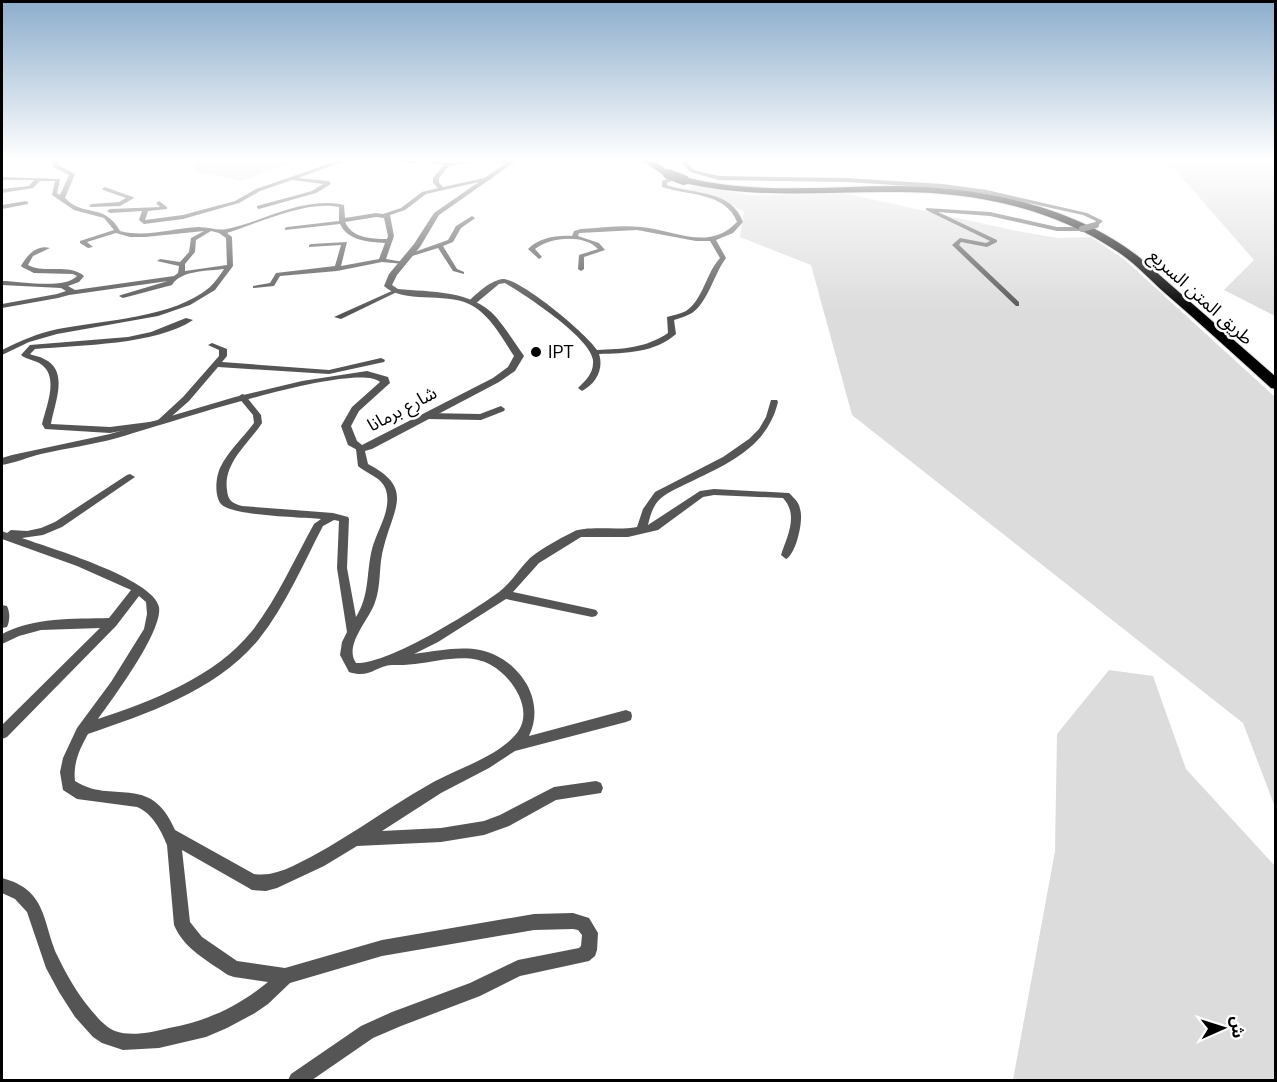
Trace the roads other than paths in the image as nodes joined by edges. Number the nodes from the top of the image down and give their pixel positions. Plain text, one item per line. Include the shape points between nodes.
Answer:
1 (98, 211) edge
2 (109, 211) edge
3 (145, 211) edge
4 (203, 211) edge
5 (295, 211) edge
6 (341, 211) edge
7 (396, 211) edge
8 (440, 211) edge
9 (737, 211) edge
10 (933, 211) edge
11 (959, 211) edge
12 (1036, 211) edge
13 (1048, 211) edge
14 (1074, 211) edge
15 (101, 212) junction
16 (385, 215) junction
17 (472, 218) dead end
18 (342, 221) junction
19 (287, 229) dead end
20 (211, 230) junction
21 (117, 231) junction
22 (224, 232) junction
23 (575, 238) junction
24 (712, 238) junction
25 (389, 241) junction
26 (311, 246) dead end
27 (440, 246) junction
28 (90, 247) dead end
29 (46, 249) dead end
30 (539, 256) dead end
31 (406, 259) junction
32 (382, 260) junction
33 (160, 261) dead end
34 (182, 264) junction
35 (230, 266) junction
36 (336, 268) junction
37 (581, 269) dead end
38 (182, 273) junction
39 (462, 273) dead end
40 (172, 279) junction
41 (2, 283) edge
42 (62, 286) junction
43 (255, 287) dead end
44 (396, 291) junction
45 (71, 293) junction
46 (123, 296) dead end
47 (471, 302) junction
48 (1016, 304) dead end
49 (2, 306) edge
50 (339, 317) dead end
51 (189, 320) dead end
52 (212, 345) dead end
53 (595, 352) junction
54 (2, 353) edge
55 (381, 360) dead end
56 (216, 364) junction
57 (340, 374) junction
58 (1275, 374) edge
59 (1275, 385) edge
60 (582, 388) dead end
61 (242, 397) junction
62 (774, 402) dead end
63 (501, 409) dead end
64 (427, 416) junction
65 (157, 422) junction
66 (360, 448) junction
67 (2, 462) edge
68 (130, 477) dead end
69 (333, 516) junction
70 (641, 531) junction
71 (2, 534) edge
72 (786, 555) dead end
73 (138, 589) junction
74 (504, 594) junction
75 (2, 610) edge
76 (592, 613) dead end
77 (2, 623) edge
78 (112, 623) junction
79 (352, 634) junction
80 (2, 639) edge
81 (389, 662) junction
82 (626, 716) dead end
83 (84, 730) junction
84 (2, 733) edge
85 (512, 746) junction
86 (596, 788) dead end
87 (170, 835) junction
88 (357, 839) junction
89 (2, 886) edge
90 (285, 976) junction
91 (297, 1080) edge

1 - 15 street
2 - 15 street
3 - 4 street via 144,222
5 - 22 street
6 - 18 street
7 - 16 street
8 - 31 street
9 - 24 street via 740,222 737,226
10 - 48 street, bridge via 995,241 987,245 960,240 955,245
11 - 14 street, bridge via 1057,229 1082,230 1100,221
12 - 59 highway, طريق المتن السريع via 1093,233 1126,252
13 - 58 highway, طريق المتن السريع via 1098,231 1134,251
15 - 21 street via 112,220
16 - 18 street
16 - 25 street via 392,230
17 - 27 street via 458,227 451,242
18 - 19 street
18 - 25 street via 348,231 366,241
20 - 21 street via 138,237
20 - 22 street
20 - 34 street via 193,239 192,252
21 - 28 street via 82,242
22 - 35 street via 229,237
23 - 24 street via 576,232 581,231 631,228 691,240
23 - 30 street via 537,244 531,249
23 - 37 street via 592,240 602,250 581,256
24 - 53 street via 723,258 701,299 690,311 670,319 672,334 640,350
25 - 32 street
26 - 36 street via 345,243
27 - 31 street
27 - 39 street via 451,265
29 - 42 street via 30,255 24,266 34,271 75,272 81,276
31 - 32 street
31 - 44 street via 389,281 390,289
32 - 36 street
33 - 34 street
34 - 38 street
35 - 38 street
35 - 54 street via 211,288 178,305 112,323 33,336
36 - 43 street via 278,274 272,285
38 - 40 street
40 - 45 street
40 - 46 street via 162,288
41 - 42 street
42 - 45 street via 70,288
44 - 47 street, شارع برمانا
44 - 50 street
45 - 49 street
47 - 53 street via 497,282 506,281 567,323
47 - 64 street, شارع برمانا via 492,317 518,351 518,360 496,380
51 - 65 street via 143,336 33,347 25,355 43,362 55,379 48,427 110,430
52 - 56 street via 224,352
53 - 60 street via 595,371
55 - 57 street
56 - 57 street
56 - 65 street via 186,399
57 - 61 street, شارع برمانا
57 - 66 street, شارع برمانا via 385,379 382,388 348,418 347,434
61 - 65 street, شارع برمانا
61 - 69 street via 259,419 220,476 224,501 242,509
62 - 70 street via 772,418 765,429 742,449 657,496
63 - 64 street via 481,417
64 - 66 street, شارع برمانا via 396,435
65 - 67 street, شارع برمانا
66 - 79 street via 363,466 386,482 392,498 369,605
68 - 71 street via 78,514 27,535
69 - 79 street via 344,519 346,526 342,568
69 - 83 street via 319,524 259,630 233,658 174,693
70 - 72 street via 663,521 700,494 778,493 793,501 797,511
70 - 74 street via 579,533 535,560
71 - 73 street via 70,558
73 - 78 street
73 - 83 street via 153,605 153,620 115,687
74 - 76 street
74 - 81 street via 434,639
75 - 77 street
78 - 80 street via 39,625
78 - 84 street
79 - 81 street via 346,655 353,668 367,669
81 - 85 street via 460,654 481,654 499,662 520,684 529,705 524,733
82 - 85 street
83 - 87 street via 67,768 68,785 82,794 138,800 149,805
85 - 88 street via 434,789
86 - 88 street via 554,794 484,828 441,835
87 - 88 street via 241,877 266,883 288,876
87 - 90 street via 177,861 182,925 196,943 234,969
89 - 90 street via 30,902 48,954 74,1001 107,1036 124,1041 203,1031 252,1006
90 - 91 street via 382,948 534,922 573,921 583,924 590,933 588,950 583,955 518,968 474,990 390,1021 367,1032

